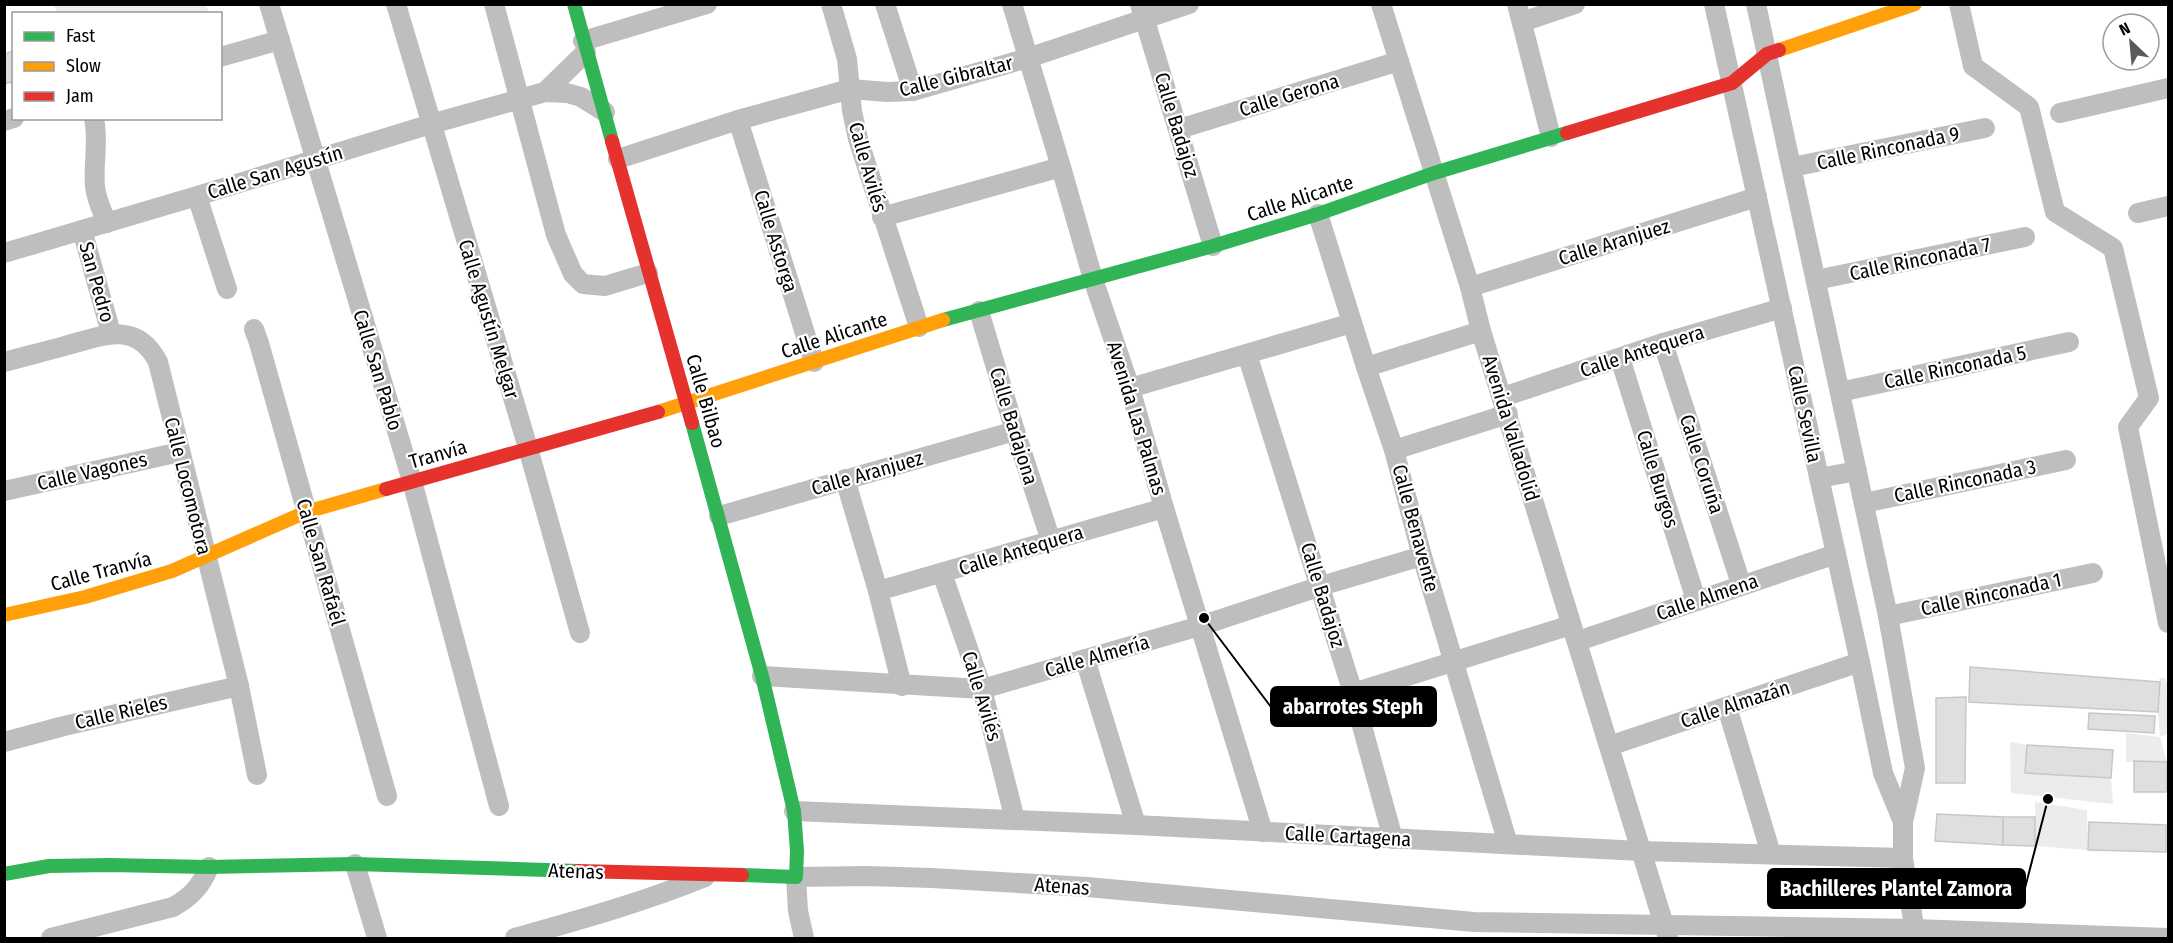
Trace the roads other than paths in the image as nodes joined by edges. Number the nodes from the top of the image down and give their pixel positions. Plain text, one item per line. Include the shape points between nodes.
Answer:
1 (269, 4) edge
2 (396, 4) edge
3 (494, 4) edge
4 (574, 4) edge
5 (707, 4) edge
6 (831, 4) edge
7 (885, 4) edge
8 (1012, 4) edge
9 (1188, 4) edge
10 (1381, 4) edge
11 (1575, 4) edge
12 (1714, 4) edge
13 (1756, 4) edge
14 (1915, 4) edge
15 (1959, 4) edge
16 (1143, 12) edge
17 (1519, 13) edge
18 (280, 40) junction
19 (585, 46) junction
20 (1767, 54) junction
21 (222, 56) edge
22 (1028, 58) junction
23 (1399, 61) junction
24 (1732, 83) junction
25 (2169, 88) edge
26 (850, 89) junction
27 (913, 91) junction
28 (545, 92) junction
29 (520, 99) junction
30 (605, 112) junction
31 (2060, 112) dead end
32 (94, 120) edge
33 (738, 120) junction
34 (431, 124) junction
35 (1985, 128) dead end
36 (1179, 129) junction
37 (1551, 137) junction
38 (618, 159) junction
39 (314, 160) junction
40 (1062, 167) junction
41 (1792, 167) junction
42 (1434, 173) junction
43 (197, 196) junction
44 (1757, 197) junction
45 (2169, 206) edge
46 (2138, 213) dead end
47 (1318, 214) junction
48 (882, 217) junction
49 (107, 223) junction
50 (82, 230) junction
51 (2025, 237) dead end
52 (1213, 246) junction
53 (4, 253) edge
54 (648, 273) junction
55 (1092, 279) junction
56 (1816, 280) junction
57 (1470, 287) junction
58 (227, 289) dead end
59 (1782, 308) junction
60 (979, 311) junction
61 (1352, 323) junction
62 (919, 327) junction
63 (254, 329) dead end
64 (1481, 331) junction
65 (111, 333) junction
66 (2069, 342) dead end
67 (1663, 343) junction
68 (1247, 354) junction
69 (1620, 358) junction
70 (4, 362) edge
71 (814, 362) junction
72 (1366, 367) junction
73 (1130, 388) junction
74 (1840, 392) junction
75 (687, 404) junction
76 (1505, 405) junction
77 (1015, 431) junction
78 (528, 448) junction
79 (1394, 450) junction
80 (180, 452) junction
81 (2066, 460) dead end
82 (1857, 471) junction
83 (1820, 478) junction
84 (845, 479) junction
85 (412, 481) junction
86 (4, 491) edge
87 (1864, 503) junction
88 (1164, 508) junction
89 (306, 512) junction
90 (719, 516) junction
91 (1051, 541) junction
92 (1836, 554) junction
93 (1422, 556) junction
94 (206, 558) junction
95 (942, 573) junction
96 (2093, 573) dead end
97 (1742, 584) junction
98 (1321, 586) junction
99 (878, 591) junction
100 (1696, 600) junction
101 (4, 615) edge
102 (1888, 616) junction
103 (2169, 623) edge
104 (1200, 626) junction
105 (580, 633) dead end
106 (1575, 633) junction
107 (1085, 659) junction
108 (1454, 662) junction
109 (1860, 662) junction
110 (762, 676) junction
111 (238, 686) junction
112 (902, 686) junction
113 (982, 689) junction
114 (1353, 693) junction
115 (1727, 707) junction
116 (4, 742) edge
117 (1609, 746) junction
118 (257, 775) dead end
119 (387, 796) dead end
120 (499, 806) dead end
121 (794, 811) junction
122 (1015, 820) junction
123 (1904, 822) junction
124 (1136, 825) junction
125 (1263, 832) junction
126 (1393, 839) junction
127 (1508, 844) junction
128 (1640, 851) junction
129 (1772, 854) junction
130 (1903, 858) junction
131 (355, 864) junction
132 (209, 867) junction
133 (4, 874) edge
134 (708, 876) junction
135 (796, 877) junction
136 (1474, 930) edge
137 (1665, 931) edge
138 (1915, 934) edge
139 (2169, 938) edge
140 (51, 939) edge
141 (377, 939) edge
142 (515, 939) edge
143 (804, 939) edge

1 - 18 street, Calle San Pablo
2 - 34 street, Calle Agustín Melgar
3 - 29 street
4 - 19 street, Calle Bilbao
5 - 19 street
6 - 26 street, Calle Avilés via 847,59
7 - 27 street
8 - 22 street, Avenida Las Palmas
9 - 16 street, Calle Gibraltar
10 - 23 street, Avenida Valladolid
11 - 17 street
12 - 24 street, Calle Sevilla
13 - 20 street, Calle Sevilla
14 - 20 street, Calle Alicante
15 - 103 street via 1973,66 2029,107 2055,212 2113,248 2149,398 2128,427
16 - 22 street, Calle Gibraltar
16 - 36 street, Calle Badajoz
17 - 37 street
18 - 21 street
18 - 39 street, Calle San Pablo
19 - 28 street, Calle San Agustín
19 - 30 street, Calle Bilbao
20 - 24 street, Calle Alicante
20 - 41 street, Calle Sevilla
22 - 27 street, Calle Gibraltar
22 - 40 street, Avenida Las Palmas
23 - 36 street, Calle Gerona
23 - 42 street, Avenida Valladolid
24 - 37 street, Calle Alicante
24 - 44 street, Calle Sevilla
25 - 31 street
26 - 27 street, Calle Gibraltar
26 - 33 street, Calle Gibraltar
26 - 48 street, Calle Avilés via 858,139
28 - 29 street, Calle San Agustín
28 - 30 street, Calle San Agustín via 567,93
29 - 34 street, Calle San Agustín
29 - 54 street via 556,235 573,274 583,284 605,286
30 - 38 street, Calle Bilbao
32 - 49 street via 94,184
33 - 38 street, Calle Gibraltar
33 - 71 street, Calle Astorga
34 - 39 street, Calle San Agustín
34 - 78 street, Calle Agustín Melgar
35 - 41 street, Calle Rinconada 9
36 - 52 street, Calle Badajoz
37 - 42 street, Calle Alicante
38 - 54 street, Calle Bilbao
39 - 43 street, Calle San Agustín
39 - 85 street, Calle San Pablo
40 - 48 street
40 - 55 street, Avenida Las Palmas
41 - 56 street, Calle Sevilla
42 - 47 street, Calle Alicante
42 - 57 street, Avenida Valladolid
43 - 49 street, Calle San Agustín
43 - 58 street
44 - 57 street, Calle Aranjuez
44 - 59 street, Calle Sevilla
45 - 46 street
47 - 52 street, Calle Alicante
47 - 61 street, Calle Benavente
48 - 62 street, Calle Avilés
49 - 50 street, Calle San Agustín
50 - 53 street, Calle San Agustín
50 - 65 street, San Pedro
51 - 56 street, Calle Rinconada 7
52 - 55 street, Calle Alicante
54 - 75 street, Calle Bilbao
55 - 60 street, Calle Alicante
55 - 73 street, Avenida Las Palmas
56 - 74 street, Calle Sevilla
57 - 64 street, Avenida Valladolid
59 - 67 street, Calle Antequera
59 - 83 street, Calle Sevilla
60 - 62 street, Calle Alicante
60 - 77 street, Calle Badajona
61 - 68 street
61 - 72 street, Calle Benavente
62 - 71 street, Calle Alicante
63 - 89 street, Calle San Rafaél
64 - 72 street
64 - 76 street, Avenida Valladolid
65 - 70 street, Calle Locomotora
65 - 80 street, Calle Locomotora via 132,336 152,350
66 - 74 street, Calle Rinconada 5
67 - 69 street, Calle Antequera
67 - 97 street, Calle Coruña
68 - 73 street
68 - 98 street, Calle Badajoz
69 - 76 street, Calle Antequera
69 - 100 street, Calle Burgos
71 - 75 street, Calle Alicante
72 - 79 street, Calle Benavente
73 - 88 street, Avenida Las Palmas
74 - 82 street, Calle Sevilla
75 - 78 street, Tranvía
75 - 90 street, Calle Bilbao
76 - 79 street, Calle Antequera
76 - 106 street, Avenida Valladolid
77 - 84 street, Calle Aranjuez
77 - 91 street, Calle Badajona
78 - 85 street, Tranvía
78 - 105 street, Calle Agustín Melgar
79 - 93 street, Calle Benavente
80 - 86 street, Calle Vagones
80 - 94 street, Calle Locomotora
81 - 87 street, Calle Rinconada 3
82 - 83 street
82 - 87 street, Calle Sevilla
83 - 92 street, Calle Sevilla
84 - 90 street, Calle Aranjuez
84 - 99 street
85 - 89 street, Tranvía
85 - 120 street, Calle San Pablo
87 - 102 street, Calle Sevilla
88 - 91 street, Calle Antequera
88 - 104 street, Avenida Las Palmas
89 - 94 street, Tranvía
89 - 119 street, Calle San Rafaél
90 - 110 street, Calle Bilbao
91 - 95 street, Calle Antequera
92 - 97 street, Calle Almena
92 - 109 street, Calle Sevilla
93 - 98 street, Calle Almería
93 - 108 street, Calle Benavente
94 - 101 street, Calle Tranvía via 120,588
94 - 111 street, Calle Locomotora
95 - 99 street, Calle Antequera
95 - 113 street, Calle Avilés
96 - 102 street, Calle Rinconada 1
97 - 100 street, Calle Almena
98 - 104 street, Calle Almería
98 - 114 street, Calle Badajoz
99 - 112 street
100 - 106 street, Calle Almena
102 - 123 street, Calle Sevilla via 1915,768
104 - 107 street, Calle Almería
104 - 125 street, Avenida Las Palmas
106 - 108 street, Calle Almena
106 - 117 street, Avenida Valladolid
107 - 113 street, Calle Almería
107 - 124 street
108 - 114 street, Calle Almena
108 - 127 street, Calle Benavente
109 - 115 street, Calle Almazán
109 - 123 street, Calle Sevilla via 1883,773
110 - 112 street, Calle Almería
110 - 121 street, Calle Bilbao
111 - 116 street, Calle Rieles
111 - 118 street, Calle Locomotora
112 - 113 street, Calle Almería
113 - 122 street, Calle Avilés
114 - 126 street, Calle Badajoz
115 - 117 street, Calle Almazán
115 - 129 street
117 - 128 street, Avenida Valladolid
121 - 122 street, Calle Cartagena
121 - 135 street, Calle Bilbao
122 - 124 street, Calle Cartagena
123 - 130 street, Calle Sevilla
124 - 125 street, Calle Cartagena
125 - 126 street, Calle Cartagena
126 - 127 street, Calle Cartagena
127 - 128 street, Calle Cartagena
128 - 129 street, Calle Cartagena
128 - 137 street, Avenida Valladolid
129 - 130 street, Calle Cartagena
130 - 138 street, Calle Sevilla
131 - 132 street, Atenas
131 - 134 street, Atenas
131 - 141 street
132 - 133 street, Atenas via 49,866
132 - 140 street via 201,884 173,907
134 - 135 street, Atenas
134 - 142 street via 617,909
135 - 136 street, Atenas via 910,877 1087,887
135 - 143 street
136 - 137 street, Atenas
137 - 138 street, Atenas
138 - 139 street

